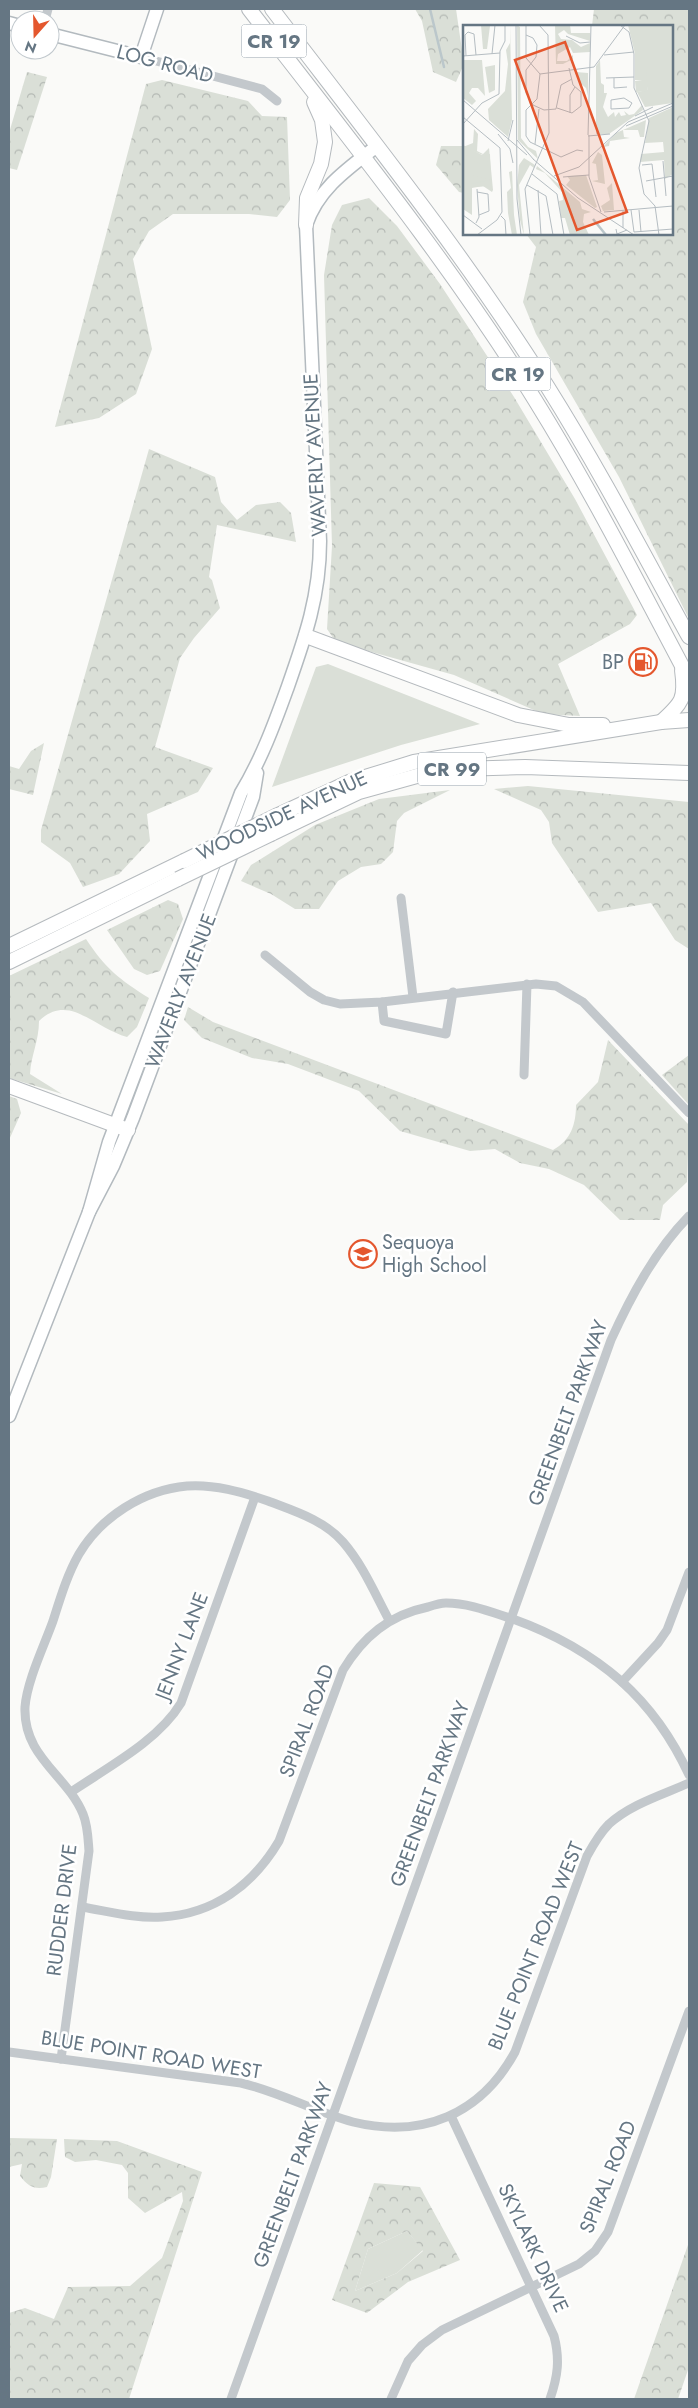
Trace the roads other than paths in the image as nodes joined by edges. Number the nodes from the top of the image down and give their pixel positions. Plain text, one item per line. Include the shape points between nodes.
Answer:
1 (157, 9) edge
2 (249, 9) edge
3 (272, 9) edge
4 (60, 36) edge
5 (142, 57) junction
6 (298, 73) junction
7 (277, 101) dead end
8 (377, 146) junction
9 (363, 157) junction
10 (306, 226) junction
11 (306, 636) junction
12 (689, 637) edge
13 (682, 664) junction
14 (689, 679) edge
15 (689, 720) edge
16 (661, 722) junction
17 (637, 726) junction
18 (689, 773) edge
19 (401, 898) dead end
20 (96, 911) junction
21 (9, 946) edge
22 (265, 955) dead end
23 (9, 962) edge
24 (527, 984) junction
25 (453, 992) junction
26 (413, 997) junction
27 (382, 1002) junction
28 (524, 1075) dead end
29 (9, 1086) edge
30 (689, 1113) edge
31 (122, 1128) junction
32 (689, 1216) edge
33 (9, 1416) edge
34 (255, 1497) junction
35 (689, 1572) edge
36 (512, 1619) junction
37 (389, 1620) junction
38 (622, 1682) junction
39 (689, 1775) edge
40 (689, 1783) edge
41 (71, 1792) junction
42 (82, 1907) junction
43 (689, 2011) edge
44 (9, 2052) edge
45 (60, 2059) junction
46 (334, 2116) junction
47 (451, 2116) junction
48 (533, 2288) junction
49 (231, 2399) edge
50 (391, 2399) edge
51 (550, 2399) edge

1 - 5 main road
2 - 6 main road, CR 19
3 - 8 main road, CR 19
4 - 5 main road, LOG ROAD
5 - 7 street, LOG ROAD via 262,89
6 - 9 main road, CR 19
6 - 10 main road via 320,114 325,135 324,156 307,198
8 - 9 main road, WAVERLY AVENUE
8 - 12 main road, CR 19 via 486,294 547,386 600,474
9 - 10 main road, WAVERLY AVENUE via 324,191
9 - 13 main road, CR 19 via 473,307 534,399
10 - 11 main road, WAVERLY AVENUE via 320,562 317,594
11 - 17 main road via 518,715 569,725
11 - 31 main road, WAVERLY AVENUE via 258,765 242,793
13 - 14 main road, CR 19
13 - 16 main road via 682,700
15 - 16 main road, WOODSIDE AVENUE / CR 99
16 - 17 main road, WOODSIDE AVENUE / CR 99
17 - 20 main road, WOODSIDE AVENUE / CR 99, bridge via 414,762 349,782 184,861
18 - 20 main road, WOODSIDE AVENUE / CR 99, bridge via 491,766 424,774 359,792 178,880
19 - 26 street
20 - 21 main road, WOODSIDE AVENUE / CR 99 via 73,915
20 - 23 main road, WOODSIDE AVENUE / CR 99 via 80,927
22 - 27 street via 324,1000 340,1004
24 - 25 street
24 - 28 street
24 - 30 street via 556,986 583,1002
25 - 26 street
25 - 27 street via 446,1034 384,1020
26 - 27 street
29 - 31 main road
31 - 33 main road, WAVERLY AVENUE via 102,1163 89,1212
32 - 36 street, GREENBELT PARKWAY via 642,1278 611,1340
34 - 37 street, RUDDER DRIVE via 315,1520 331,1530 359,1564
34 - 41 street, JENNY LANE via 177,1711 158,1732
34 - 41 street, RUDDER DRIVE via 206,1486 163,1491 132,1503 111,1517 79,1554 29,1688 25,1708 34,1744 42,1760
35 - 38 street via 667,1630
36 - 37 street, SPIRAL ROAD via 465,1605 445,1603 410,1611
36 - 38 street, SPIRAL ROAD via 568,1643
36 - 46 street, GREENBELT PARKWAY
37 - 42 street, SPIRAL ROAD via 370,1634 343,1670 279,1841 266,1863 247,1884 213,1905 161,1918
38 - 39 street, SPIRAL ROAD via 664,1730
40 - 47 street, BLUE POINT ROAD WEST via 636,1806 608,1825 597,1839 587,1856 515,2052 505,2070 490,2086
41 - 42 street, RUDDER DRIVE via 84,1815 88,1832 89,1852
42 - 45 street, RUDDER DRIVE
43 - 48 street, SPIRAL ROAD via 608,2232 595,2251 579,2264
44 - 45 street, BLUE POINT ROAD WEST
45 - 46 street, BLUE POINT ROAD WEST via 241,2083
46 - 47 street, BLUE POINT ROAD WEST via 392,2127 421,2125
46 - 49 street, GREENBELT PARKWAY
47 - 48 street, SKYLARK DRIVE
48 - 50 street, SPIRAL ROAD via 442,2330 422,2345 408,2361
48 - 51 street, SKYLARK DRIVE via 559,2355 558,2374

